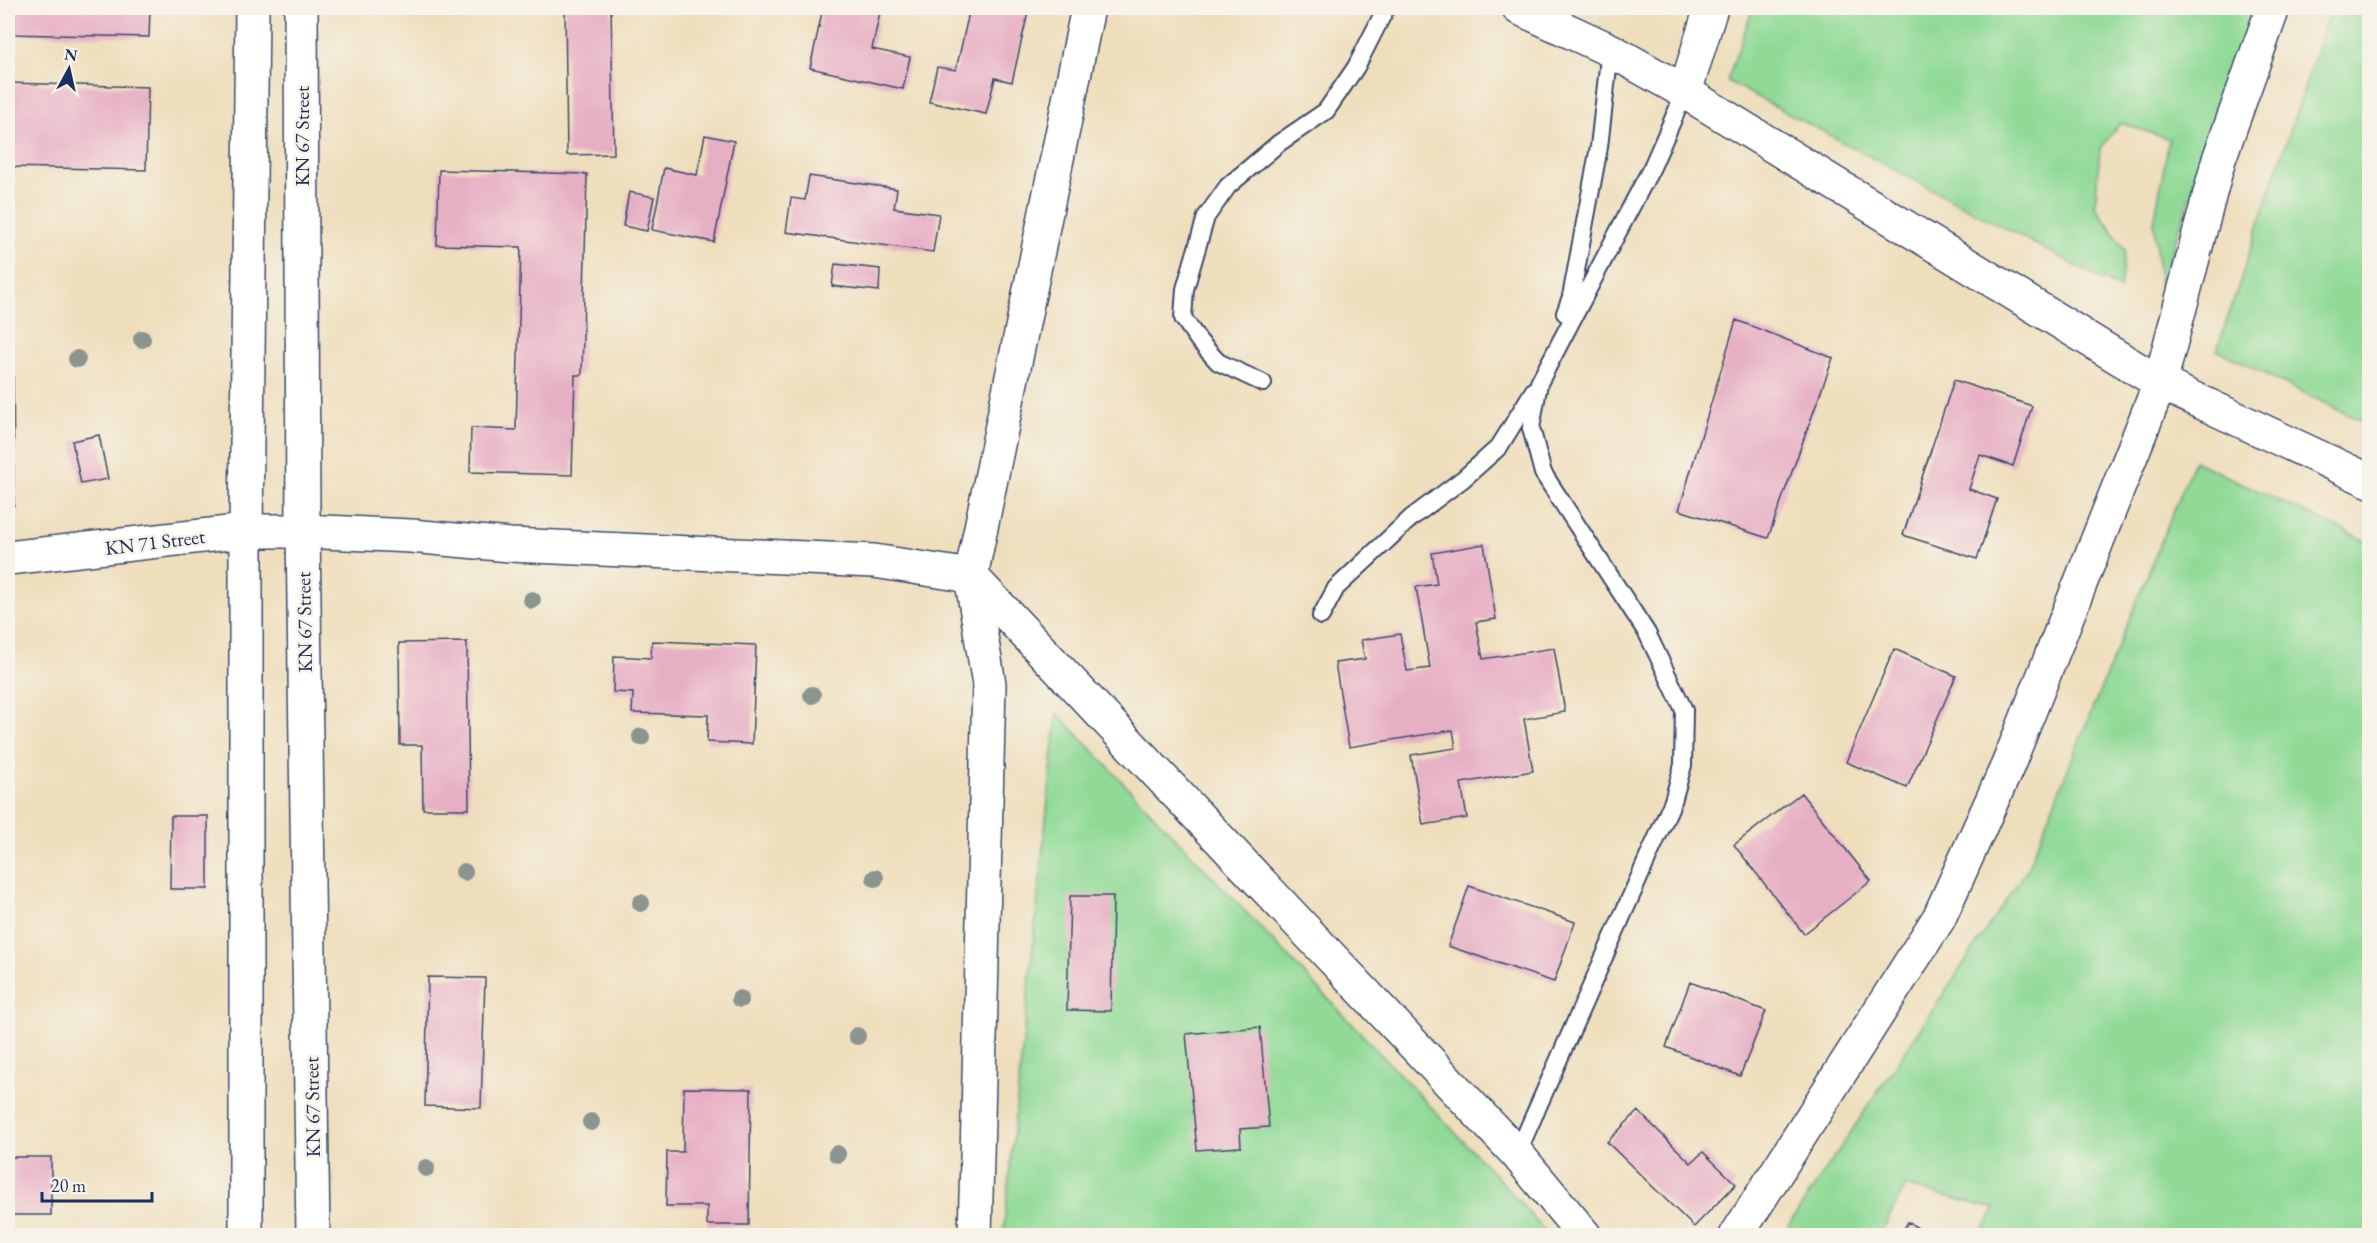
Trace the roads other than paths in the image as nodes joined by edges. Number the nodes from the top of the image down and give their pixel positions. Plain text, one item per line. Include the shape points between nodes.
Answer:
1 (252, 8) edge
2 (301, 8) edge
3 (1088, 8) edge
4 (1386, 8) edge
5 (1519, 8) edge
6 (1711, 8) edge
7 (2273, 8) edge
8 (1610, 50) junction
9 (1685, 92) junction
10 (1263, 383) dead end
11 (1539, 383) junction
12 (2160, 383) junction
13 (2370, 481) edge
14 (246, 531) junction
15 (303, 531) junction
16 (8, 558) edge
17 (971, 576) junction
18 (1321, 616) dead end
19 (1517, 1154) junction
20 (246, 1236) edge
21 (313, 1236) edge
22 (975, 1236) edge
23 (1585, 1236) edge
24 (1736, 1236) edge

1 - 14 street
2 - 15 street, KN 67 Street
3 - 17 street
4 - 10 lane via 1356,67 1326,111 1279,143 1228,186 1206,217 1185,289 1184,318 1218,362
5 - 8 street
6 - 9 street
7 - 12 street via 2219,159
8 - 9 street
8 - 11 lane via 1599,147 1571,297
9 - 11 lane via 1652,167
9 - 12 street
11 - 18 lane via 1499,447 1411,518 1336,588
11 - 19 lane via 1531,428 1543,473 1647,633 1684,710 1683,765 1673,801
12 - 13 street
12 - 24 street via 2008,765 1939,918
14 - 15 street, KN 71 Street
14 - 16 street, KN 71 Street
14 - 20 street
15 - 17 street, KN 71 Street via 510,545 874,561
15 - 21 street, KN 67 Street
17 - 19 street
17 - 22 street via 989,684
19 - 23 street

